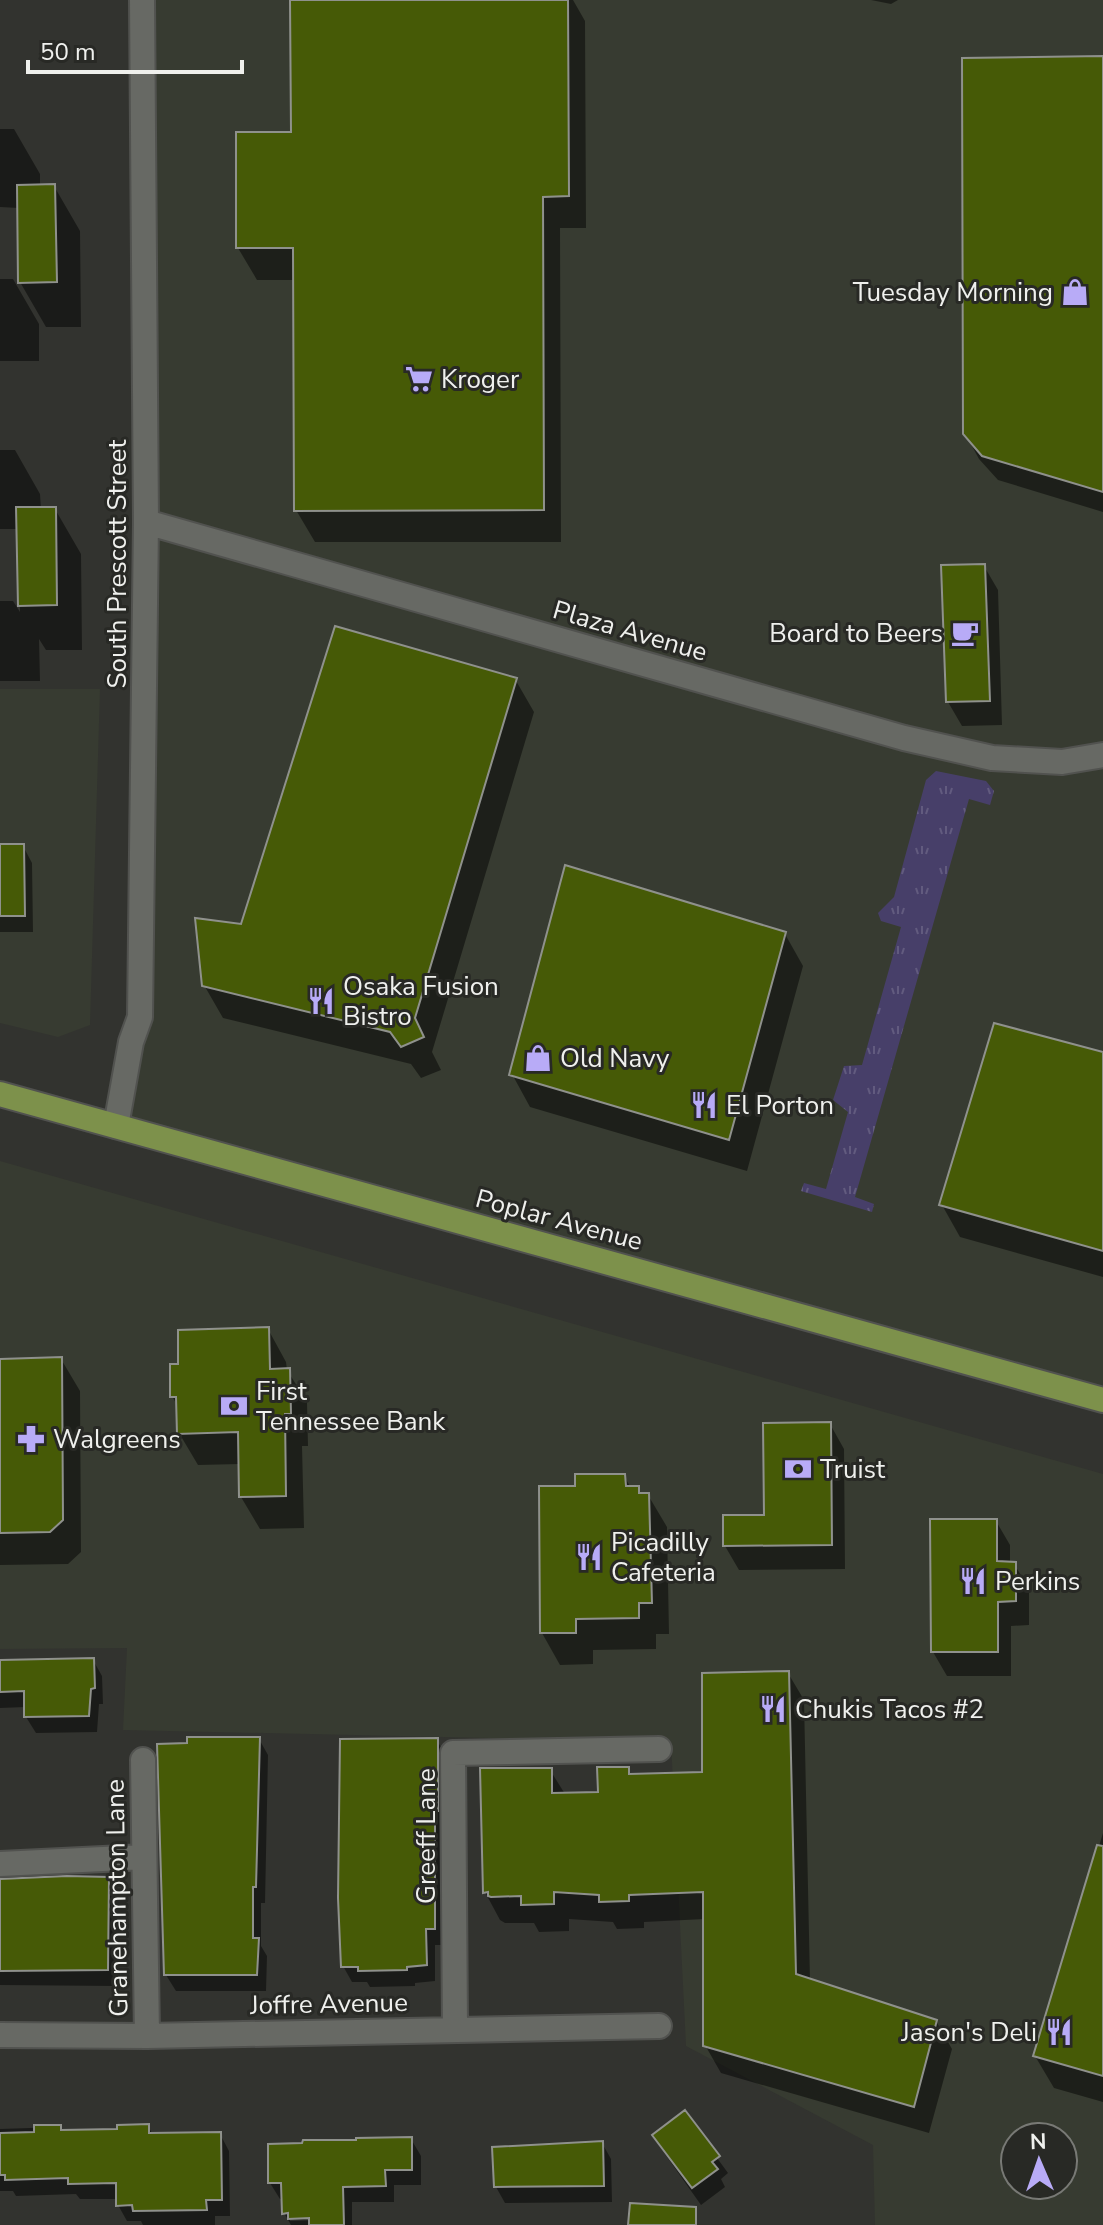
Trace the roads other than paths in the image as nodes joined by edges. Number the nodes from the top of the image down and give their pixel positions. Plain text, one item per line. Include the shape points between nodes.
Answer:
1 (142, 0) edge
2 (146, 522) junction
3 (1103, 755) edge
4 (0, 1094) edge
5 (116, 1126) junction
6 (1103, 1400) edge
7 (659, 1749) dead end
8 (143, 1760) dead end
9 (144, 1857) junction
10 (0, 1864) edge
11 (659, 2026) dead end
12 (455, 2029) junction
13 (0, 2035) edge
14 (147, 2036) junction

1 - 2 street, South Prescott Street
2 - 3 street, Plaza Avenue via 904,738 992,758 1062,762
2 - 5 street, South Prescott Street via 140,1017
4 - 5 main road, Poplar Avenue
5 - 6 main road, Poplar Avenue
7 - 12 street, Greeff Lane via 453,1753
8 - 9 street, Granehampton Lane
9 - 10 street
9 - 14 street, Granehampton Lane
11 - 12 street, Joffre Avenue
12 - 14 street, Joffre Avenue
13 - 14 street, Joffre Avenue

